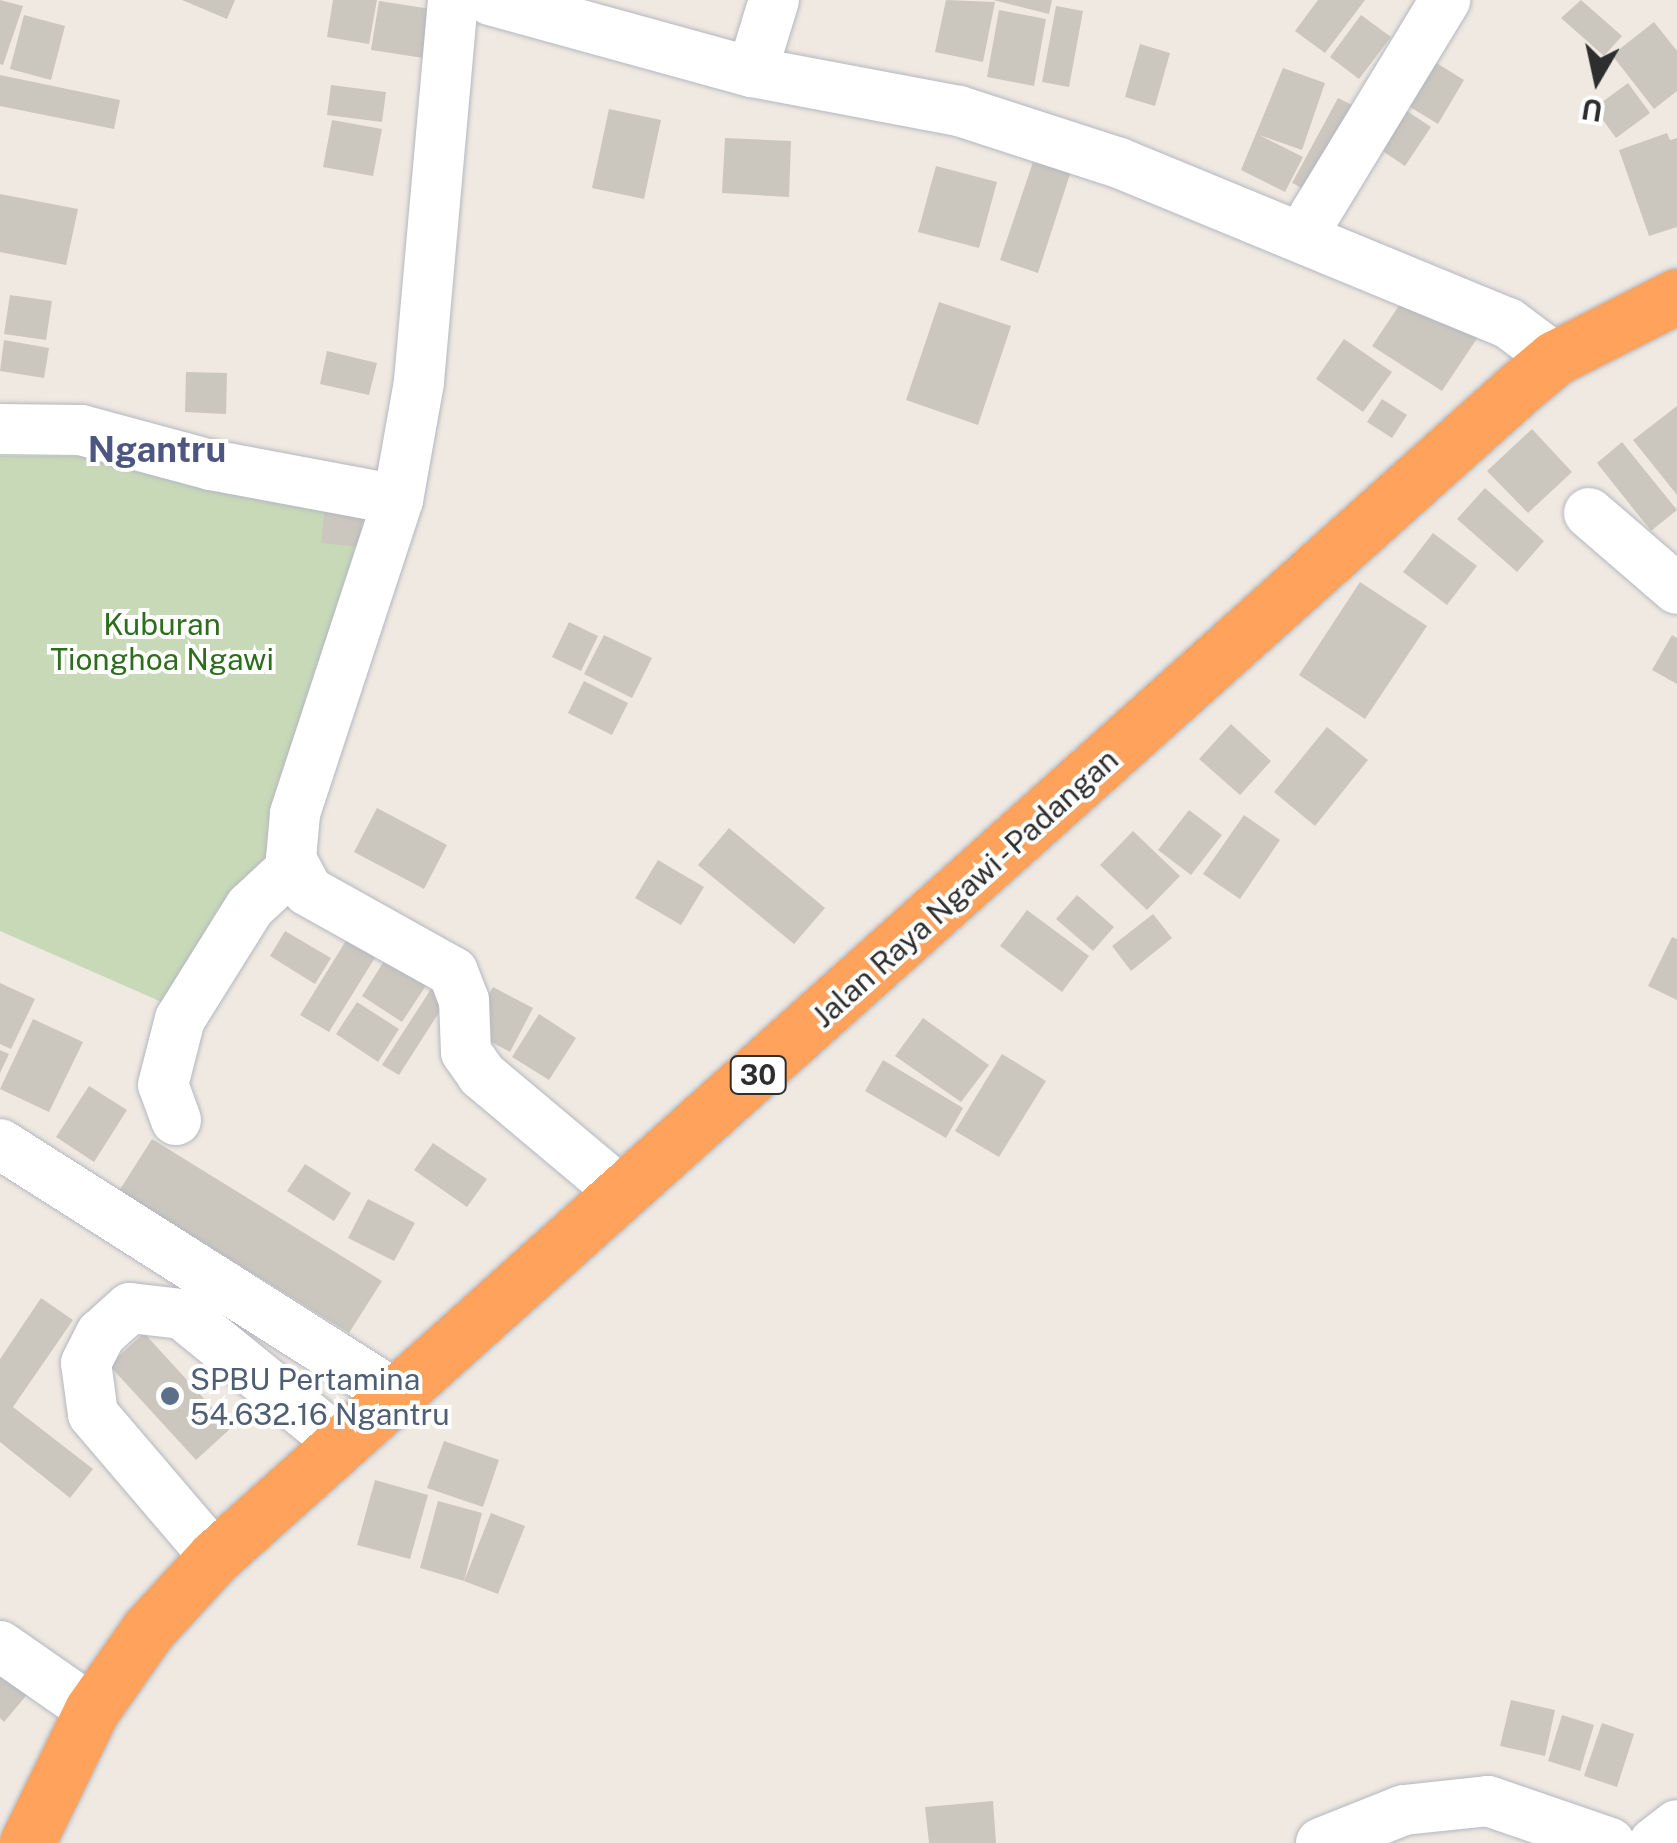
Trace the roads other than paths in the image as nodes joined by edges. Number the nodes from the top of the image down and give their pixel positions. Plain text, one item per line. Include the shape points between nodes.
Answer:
1 (453, 0) edge
2 (490, 0) edge
3 (774, 0) edge
4 (1445, 0) edge
5 (752, 72) junction
6 (1303, 234) junction
7 (1677, 296) edge
8 (1554, 358) junction
9 (0, 429) edge
10 (398, 500) junction
11 (1589, 514) dead end
12 (1677, 589) edge
13 (293, 867) junction
14 (176, 1120) dead end
15 (0, 1144) edge
16 (624, 1194) junction
17 (399, 1397) junction
18 (342, 1444) junction
19 (215, 1557) junction
20 (0, 1646) edge
21 (92, 1710) junction
22 (1677, 1825) edge
23 (27, 1843) edge
24 (1321, 1843) edge
25 (1610, 1843) edge
26 (1654, 1843) edge

1 - 10 street via 419,382
2 - 5 street
3 - 5 street
4 - 6 street
5 - 6 street via 959,111
6 - 8 street via 1508,323
7 - 8 highway, Jalan Raya Ngawi - Padangan / 30
8 - 16 highway, Jalan Raya Ngawi - Padangan / 30
9 - 10 street via 81,430 211,466
10 - 13 street via 296,814
11 - 12 street
13 - 14 street via 250,907 180,1019 163,1086
13 - 16 street via 308,892 454,972 464,1000 466,1052 482,1075
15 - 17 street
16 - 17 highway, Jalan Raya Ngawi - Padangan / 30
17 - 18 highway, Jalan Raya Ngawi - Padangan / 30
18 - 19 highway, Jalan Raya Ngawi - Padangan / 30
18 - 19 street via 182,1314 130,1308 101,1334 86,1364 93,1414
19 - 21 highway, Jalan Raya Ngawi - Padangan / 30 via 148,1630
20 - 21 street
21 - 23 highway, Jalan Raya Ngawi - Padangan / 30
22 - 26 street
24 - 25 street via 1404,1810 1488,1801

